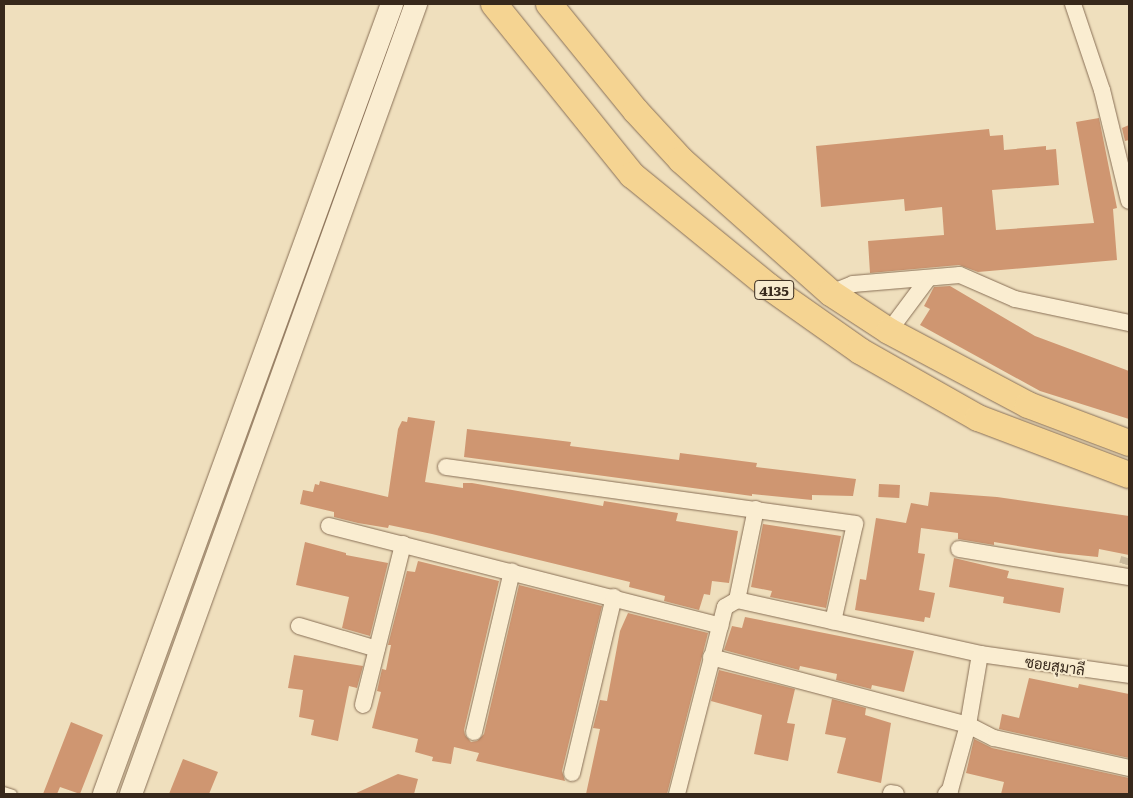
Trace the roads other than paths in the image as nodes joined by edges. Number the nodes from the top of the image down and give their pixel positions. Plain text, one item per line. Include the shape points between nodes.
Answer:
1 (386, 4) edge
2 (392, 4) edge
3 (416, 4) edge
4 (430, 4) edge
5 (549, 4) edge
6 (1073, 4) edge
7 (496, 8) edge
8 (372, 61) junction
9 (392, 70) junction
10 (1129, 202) edge
11 (927, 280) junction
12 (831, 293) junction
13 (1129, 323) edge
14 (889, 331) junction
15 (1129, 443) edge
16 (446, 467) dead end
17 (1129, 475) edge
18 (756, 509) junction
19 (329, 526) dead end
20 (403, 544) junction
21 (960, 549) dead end
22 (512, 571) junction
23 (1128, 571) edge
24 (614, 597) junction
25 (737, 600) junction
26 (833, 622) junction
27 (299, 626) dead end
28 (720, 626) junction
29 (377, 649) junction
30 (980, 654) junction
31 (712, 657) junction
32 (1129, 675) edge
33 (363, 705) dead end
34 (968, 725) junction
35 (474, 732) dead end
36 (1129, 768) edge
37 (572, 773) dead end
38 (4, 790) edge
39 (13, 794) edge
40 (104, 794) edge
41 (131, 794) edge
42 (677, 794) edge
43 (946, 794) edge

1 - 8 main road
2 - 8 main road
3 - 9 main road
4 - 9 main road
5 - 12 main road, 4135 via 636,111 681,160
6 - 10 street via 1102,90
7 - 17 main road, 4135 via 632,174 768,286 860,351 978,418
8 - 40 main road
9 - 41 main road
11 - 12 street via 853,284
11 - 13 street via 960,275 1015,299
11 - 14 street
12 - 14 main road, 4135
14 - 15 main road, 4135 via 1028,405
16 - 18 street
18 - 25 street
18 - 26 street via 855,524
19 - 20 street
20 - 22 street
20 - 29 street
21 - 23 street via 1106,573
22 - 24 street
22 - 35 street
24 - 28 street
24 - 37 street
25 - 26 street, ซอยสุมาลี
25 - 28 street via 725,607
26 - 30 street, ซอยสุมาลี
27 - 29 street
28 - 31 street
29 - 33 street
30 - 32 street, ซอยสุมาลี
30 - 34 street
31 - 34 street
31 - 42 street
34 - 36 street via 994,738
34 - 43 street via 950,790
38 - 39 lane

